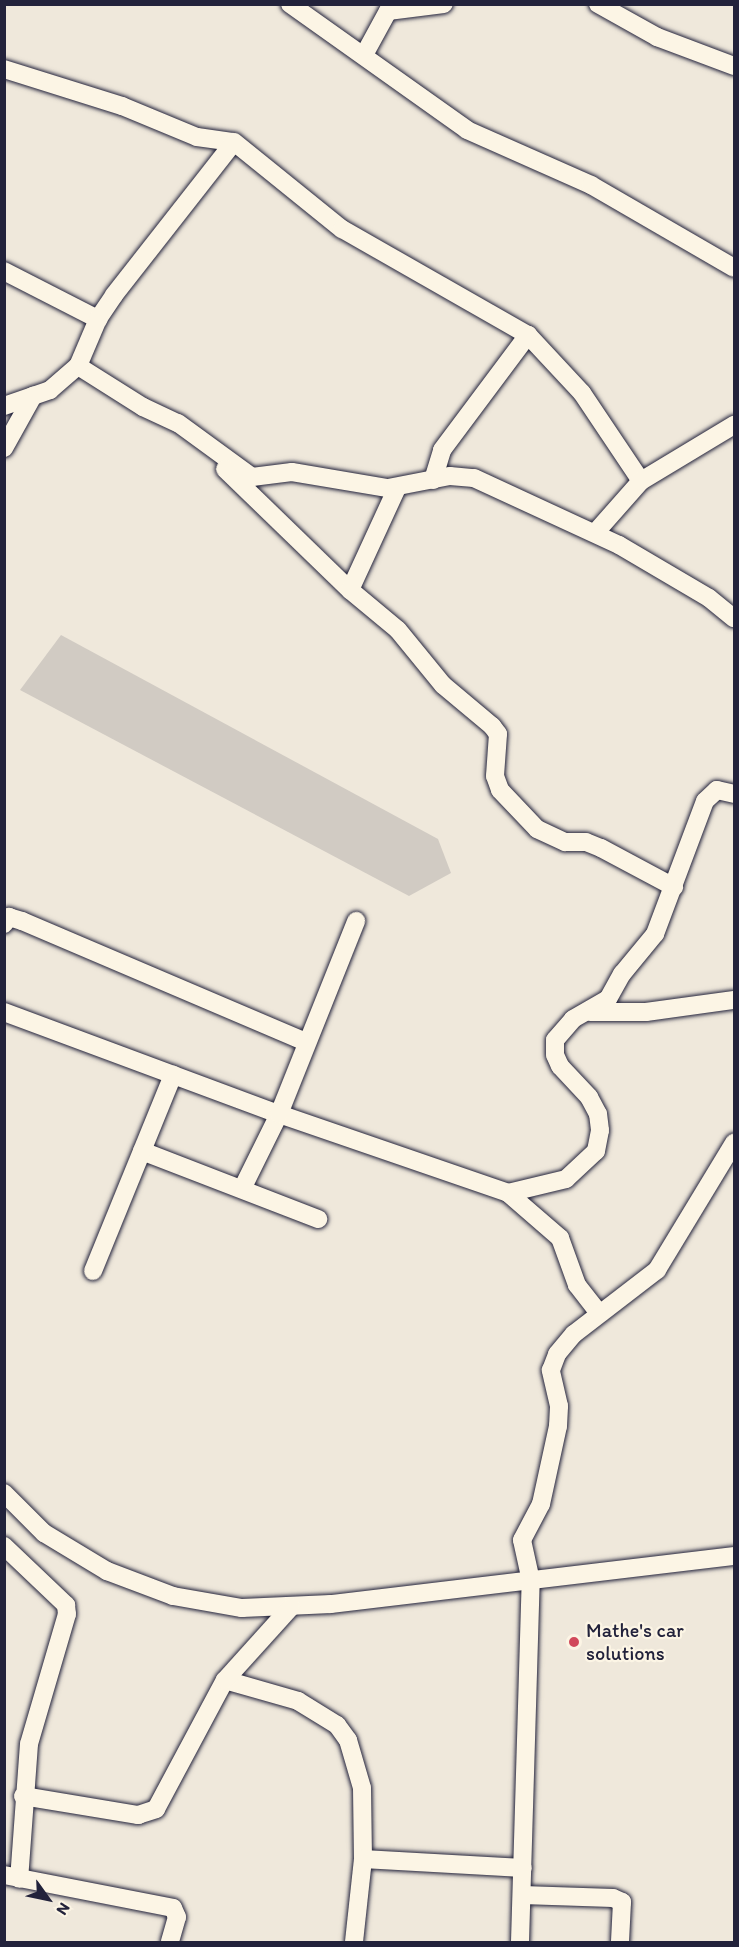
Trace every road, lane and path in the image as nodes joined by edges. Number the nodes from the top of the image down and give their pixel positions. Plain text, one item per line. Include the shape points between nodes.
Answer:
1 (290, 4) edge
2 (444, 4) edge
3 (598, 4) edge
4 (364, 55) junction
5 (735, 66) edge
6 (4, 69) edge
7 (234, 142) junction
8 (735, 268) edge
9 (4, 271) edge
10 (98, 319) junction
11 (528, 335) junction
12 (78, 366) junction
13 (33, 396) junction
14 (4, 406) edge
15 (178, 423) junction
16 (735, 425) edge
17 (4, 448) edge
18 (433, 480) junction
19 (640, 481) junction
20 (398, 488) junction
21 (595, 533) junction
22 (350, 590) junction
23 (735, 618) edge
24 (735, 795) edge
25 (674, 887) junction
26 (356, 921) dead end
27 (4, 924) edge
28 (735, 1000) edge
29 (4, 1012) edge
30 (585, 1013) junction
31 (305, 1042) junction
32 (173, 1075) junction
33 (279, 1114) junction
34 (735, 1143) edge
35 (142, 1151) junction
36 (242, 1189) junction
37 (508, 1193) junction
38 (318, 1219) dead end
39 (93, 1271) dead end
40 (599, 1313) junction
41 (4, 1493) edge
42 (4, 1546) edge
43 (735, 1556) edge
44 (531, 1581) junction
45 (291, 1607) junction
46 (225, 1680) junction
47 (23, 1796) junction
48 (363, 1859) junction
49 (523, 1868) junction
50 (12, 1877) edge
51 (522, 1895) junction
52 (170, 1942) edge
53 (354, 1942) edge
54 (520, 1942) edge
55 (620, 1942) edge

1 - 4 street
2 - 4 street via 388,11
3 - 5 street via 657,37
4 - 8 street via 467,130 591,185
6 - 7 street via 122,106 197,137
7 - 10 street
7 - 11 street via 342,229
9 - 10 street
10 - 12 street
11 - 18 street via 442,450
11 - 19 street via 582,393
12 - 13 street via 50,390
12 - 15 street
13 - 14 street
13 - 17 street
15 - 20 street via 252,477 292,472
15 - 22 street
16 - 19 street
18 - 20 street
18 - 21 street via 474,477
19 - 21 street
20 - 22 street
21 - 23 street via 709,598
22 - 25 street via 398,630 443,685 498,734 495,776 500,790 537,829 565,842 586,842 601,848
24 - 25 street via 717,790 705,801
25 - 30 street via 655,933 622,974 608,999
26 - 31 street
27 - 31 street via 9,917 22,921
28 - 30 street via 646,1012 621,1009
29 - 32 street
30 - 37 street via 563,1027 555,1040 555,1055 598,1114 596,1150 566,1179
31 - 33 street
32 - 33 street
32 - 35 street
33 - 36 street
33 - 37 street
34 - 40 street via 657,1270
35 - 36 street
35 - 39 street
36 - 38 street
37 - 40 street via 560,1238 577,1285
40 - 44 street via 557,1354 551,1370 559,1406 558,1426 541,1504 522,1540
41 - 45 street via 44,1533 72,1553 136,1585 206,1604
42 - 47 street via 66,1605 67,1614 29,1744
43 - 44 street
44 - 45 street
44 - 49 street
45 - 46 street
46 - 47 street via 156,1809 138,1815
46 - 48 street via 298,1701 342,1732 356,1760 362,1788
47 - 50 street
48 - 49 street
48 - 53 street
49 - 51 street
50 - 52 street via 173,1908 177,1917
51 - 54 street
51 - 55 street via 613,1898 622,1902

